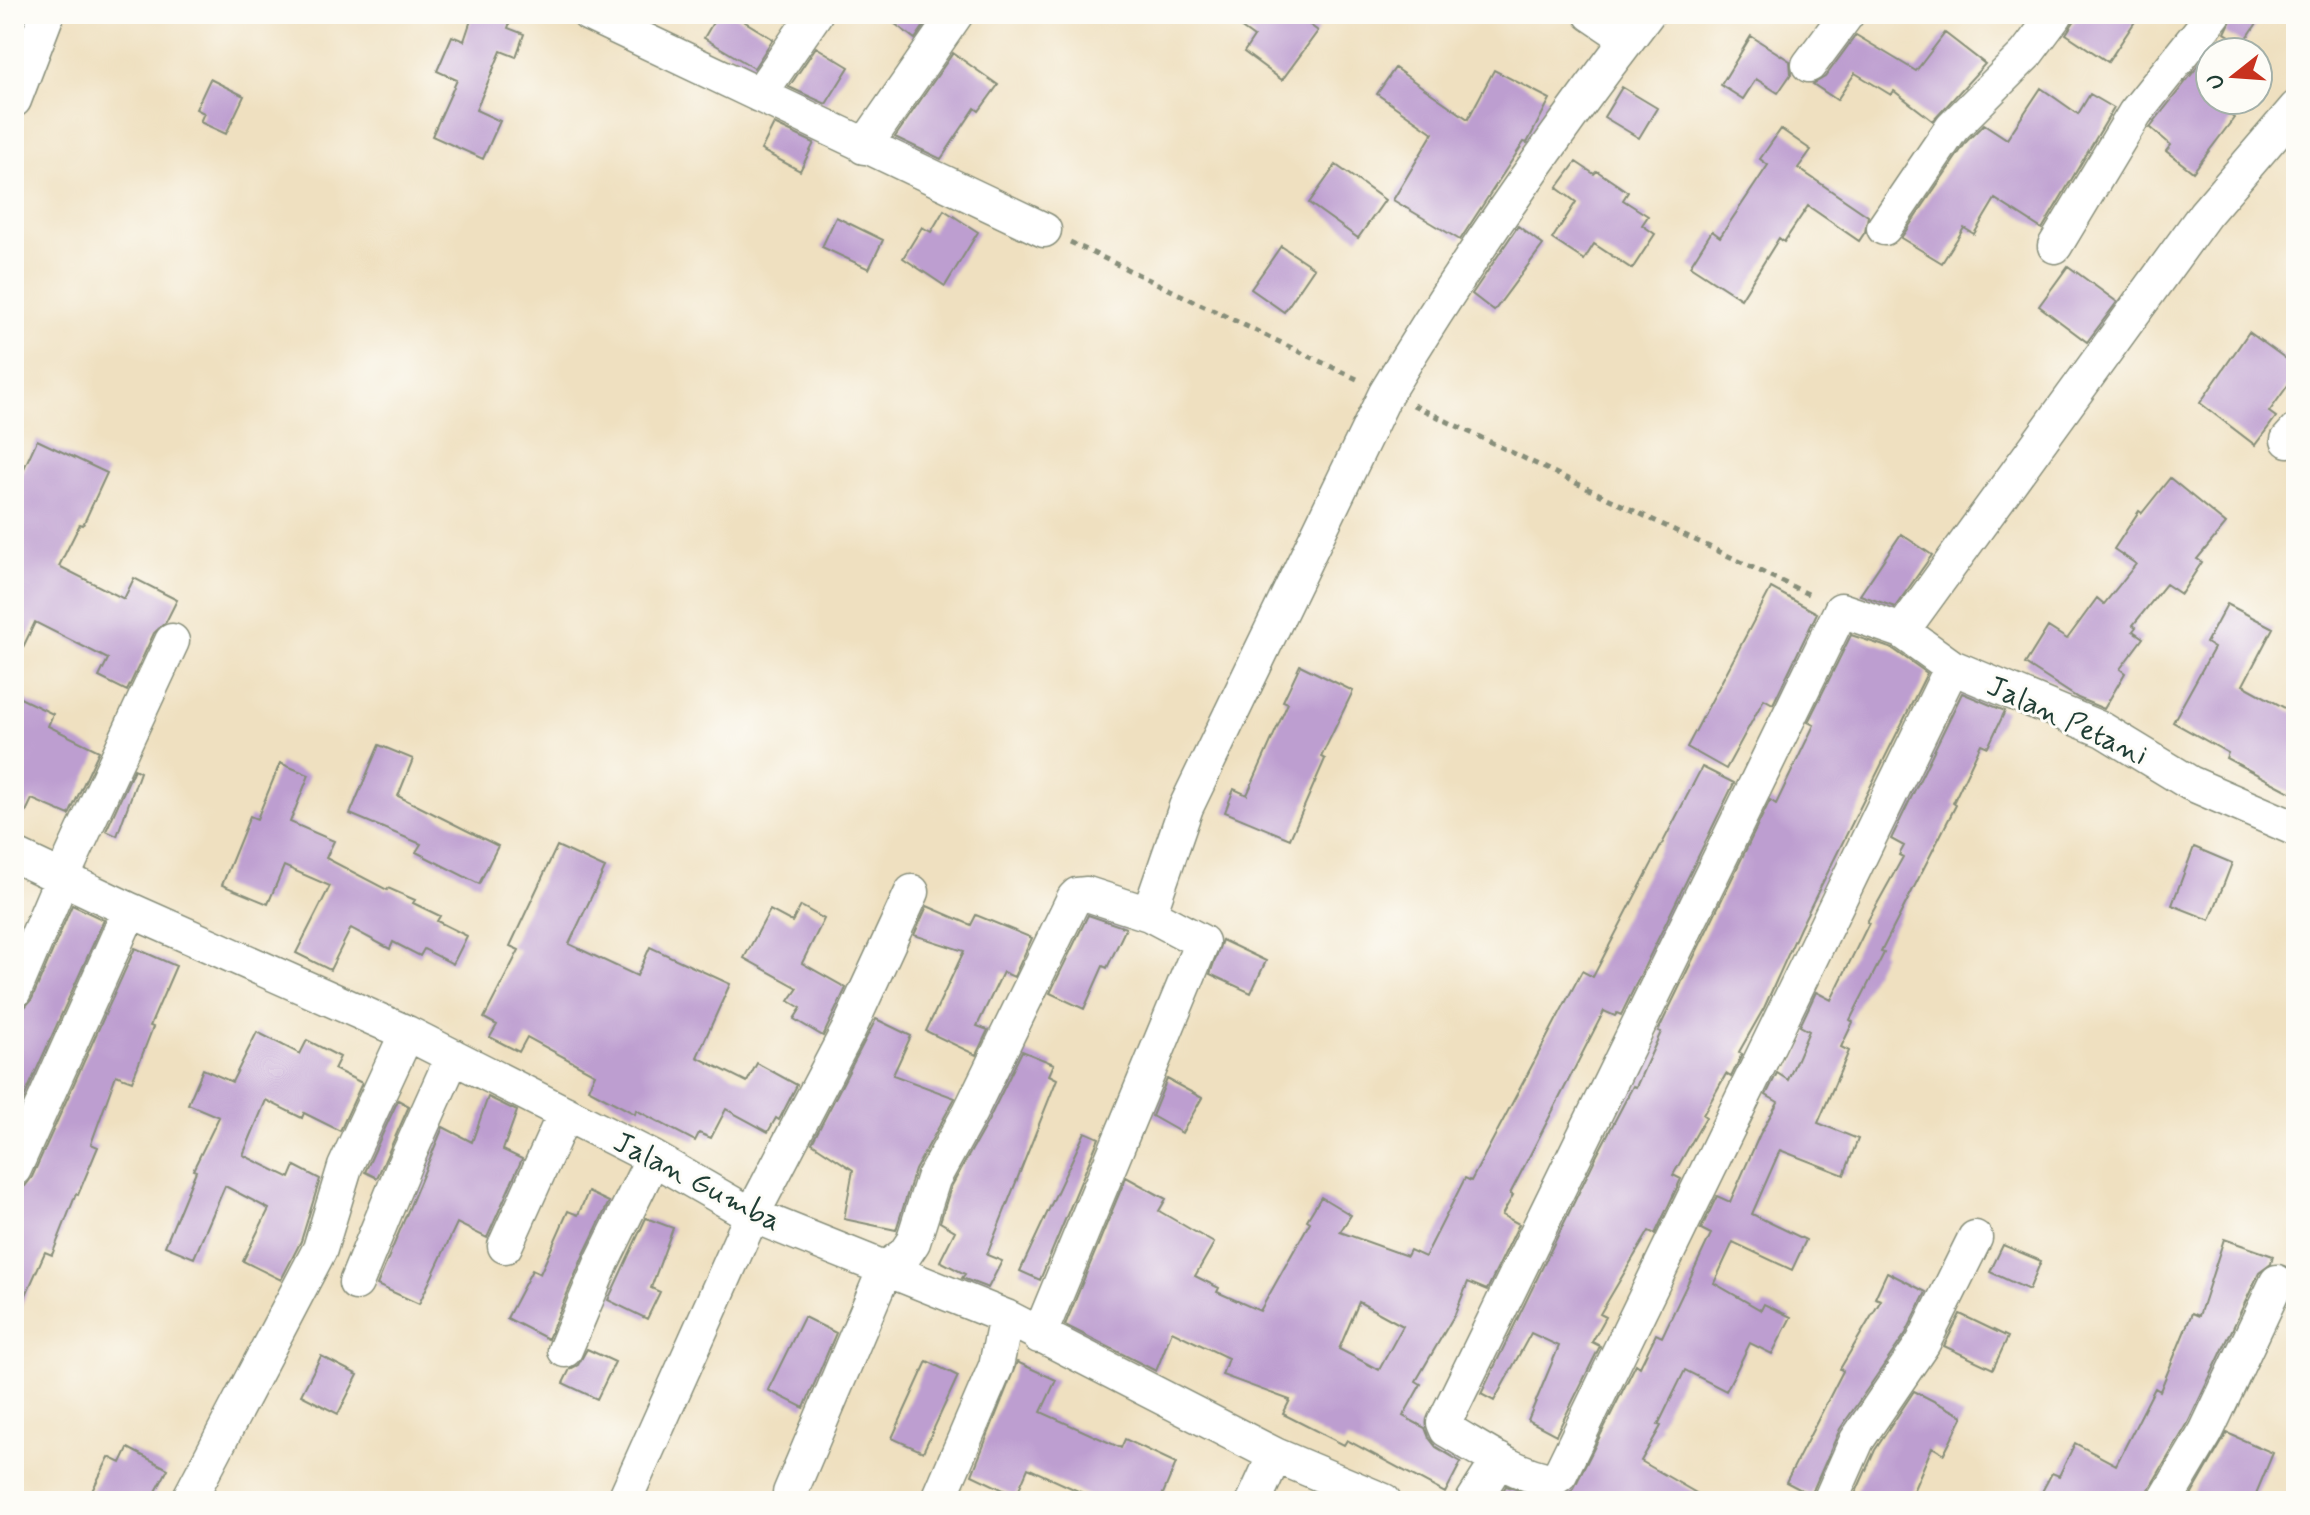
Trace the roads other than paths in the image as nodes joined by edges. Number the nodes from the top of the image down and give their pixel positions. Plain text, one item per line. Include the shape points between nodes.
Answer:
1 (47, 14) edge
2 (815, 14) edge
3 (956, 14) edge
4 (1591, 14) edge
5 (1847, 14) edge
6 (2056, 14) edge
7 (2214, 14) edge
8 (605, 18) edge
9 (1638, 26) edge
10 (1809, 65) dead end
11 (759, 95) junction
12 (14, 100) edge
13 (2296, 108) edge
14 (864, 147) junction
15 (1884, 228) dead end
16 (1044, 230) road end
17 (2055, 246) dead end
18 (1902, 631) junction
19 (172, 641) dead end
20 (1952, 667) junction
21 (2296, 829) edge
22 (14, 855) edge
23 (62, 878) junction
24 (912, 892) dead end
25 (130, 910) junction
26 (1149, 914) junction
27 (14, 991) edge
28 (407, 1033) junction
29 (453, 1056) junction
30 (565, 1113) junction
31 (653, 1158) junction
32 (14, 1169) edge
33 (752, 1215) junction
34 (1975, 1238) dead end
35 (505, 1246) dead end
36 (885, 1269) junction
37 (2277, 1282) dead end
38 (356, 1283) dead end
39 (1006, 1317) junction
40 (1039, 1336) junction
41 (565, 1350) dead end
42 (1275, 1455) junction
43 (1499, 1460) junction
44 (790, 1493) dead end
45 (188, 1501) edge
46 (624, 1501) edge
47 (938, 1501) edge
48 (1254, 1501) edge
49 (1384, 1501) edge
50 (1473, 1501) edge
51 (1830, 1501) edge
52 (2165, 1501) edge

1 - 12 street
2 - 11 street
3 - 14 street
4 - 9 street
5 - 10 street
6 - 15 street via 2026,54 1952,128
7 - 17 street via 2135,113
8 - 11 street
9 - 26 street via 1434,315 1386,393 1186,807
11 - 14 street
13 - 18 street via 2205,214
14 - 16 street
18 - 20 street, Jalan Petani
18 - 43 street, Jalan Petani via 1841,610 1444,1423 1447,1430
19 - 23 street
20 - 21 street, Jalan Petani via 2103,730 2190,783
20 - 43 street via 1560,1474 1552,1480 1539,1478
22 - 23 street, Jalan Gumba
23 - 25 street, Jalan Gumba
23 - 27 street
24 - 33 street via 848,1031
25 - 28 street, Jalan Gumba
25 - 32 street
26 - 36 street via 1087,894 1074,898 933,1179 913,1242
26 - 40 street via 1202,942
28 - 29 street, Jalan Gumba
28 - 45 street via 345,1167 320,1249
29 - 30 street, Jalan Gumba
29 - 38 street
30 - 31 street, Jalan Gumba
30 - 35 street
31 - 33 street, Jalan Gumba
31 - 41 street
33 - 36 street, Jalan Gumba
33 - 46 street
34 - 51 street via 1923,1343 1857,1440
36 - 39 street, Jalan Gumba
36 - 44 street
37 - 52 street via 2206,1432
39 - 40 street, Jalan Gumba
39 - 47 street via 996,1366
40 - 42 street, Jalan Gumba
42 - 48 street
42 - 49 street, Jalan Gumba
43 - 50 street

